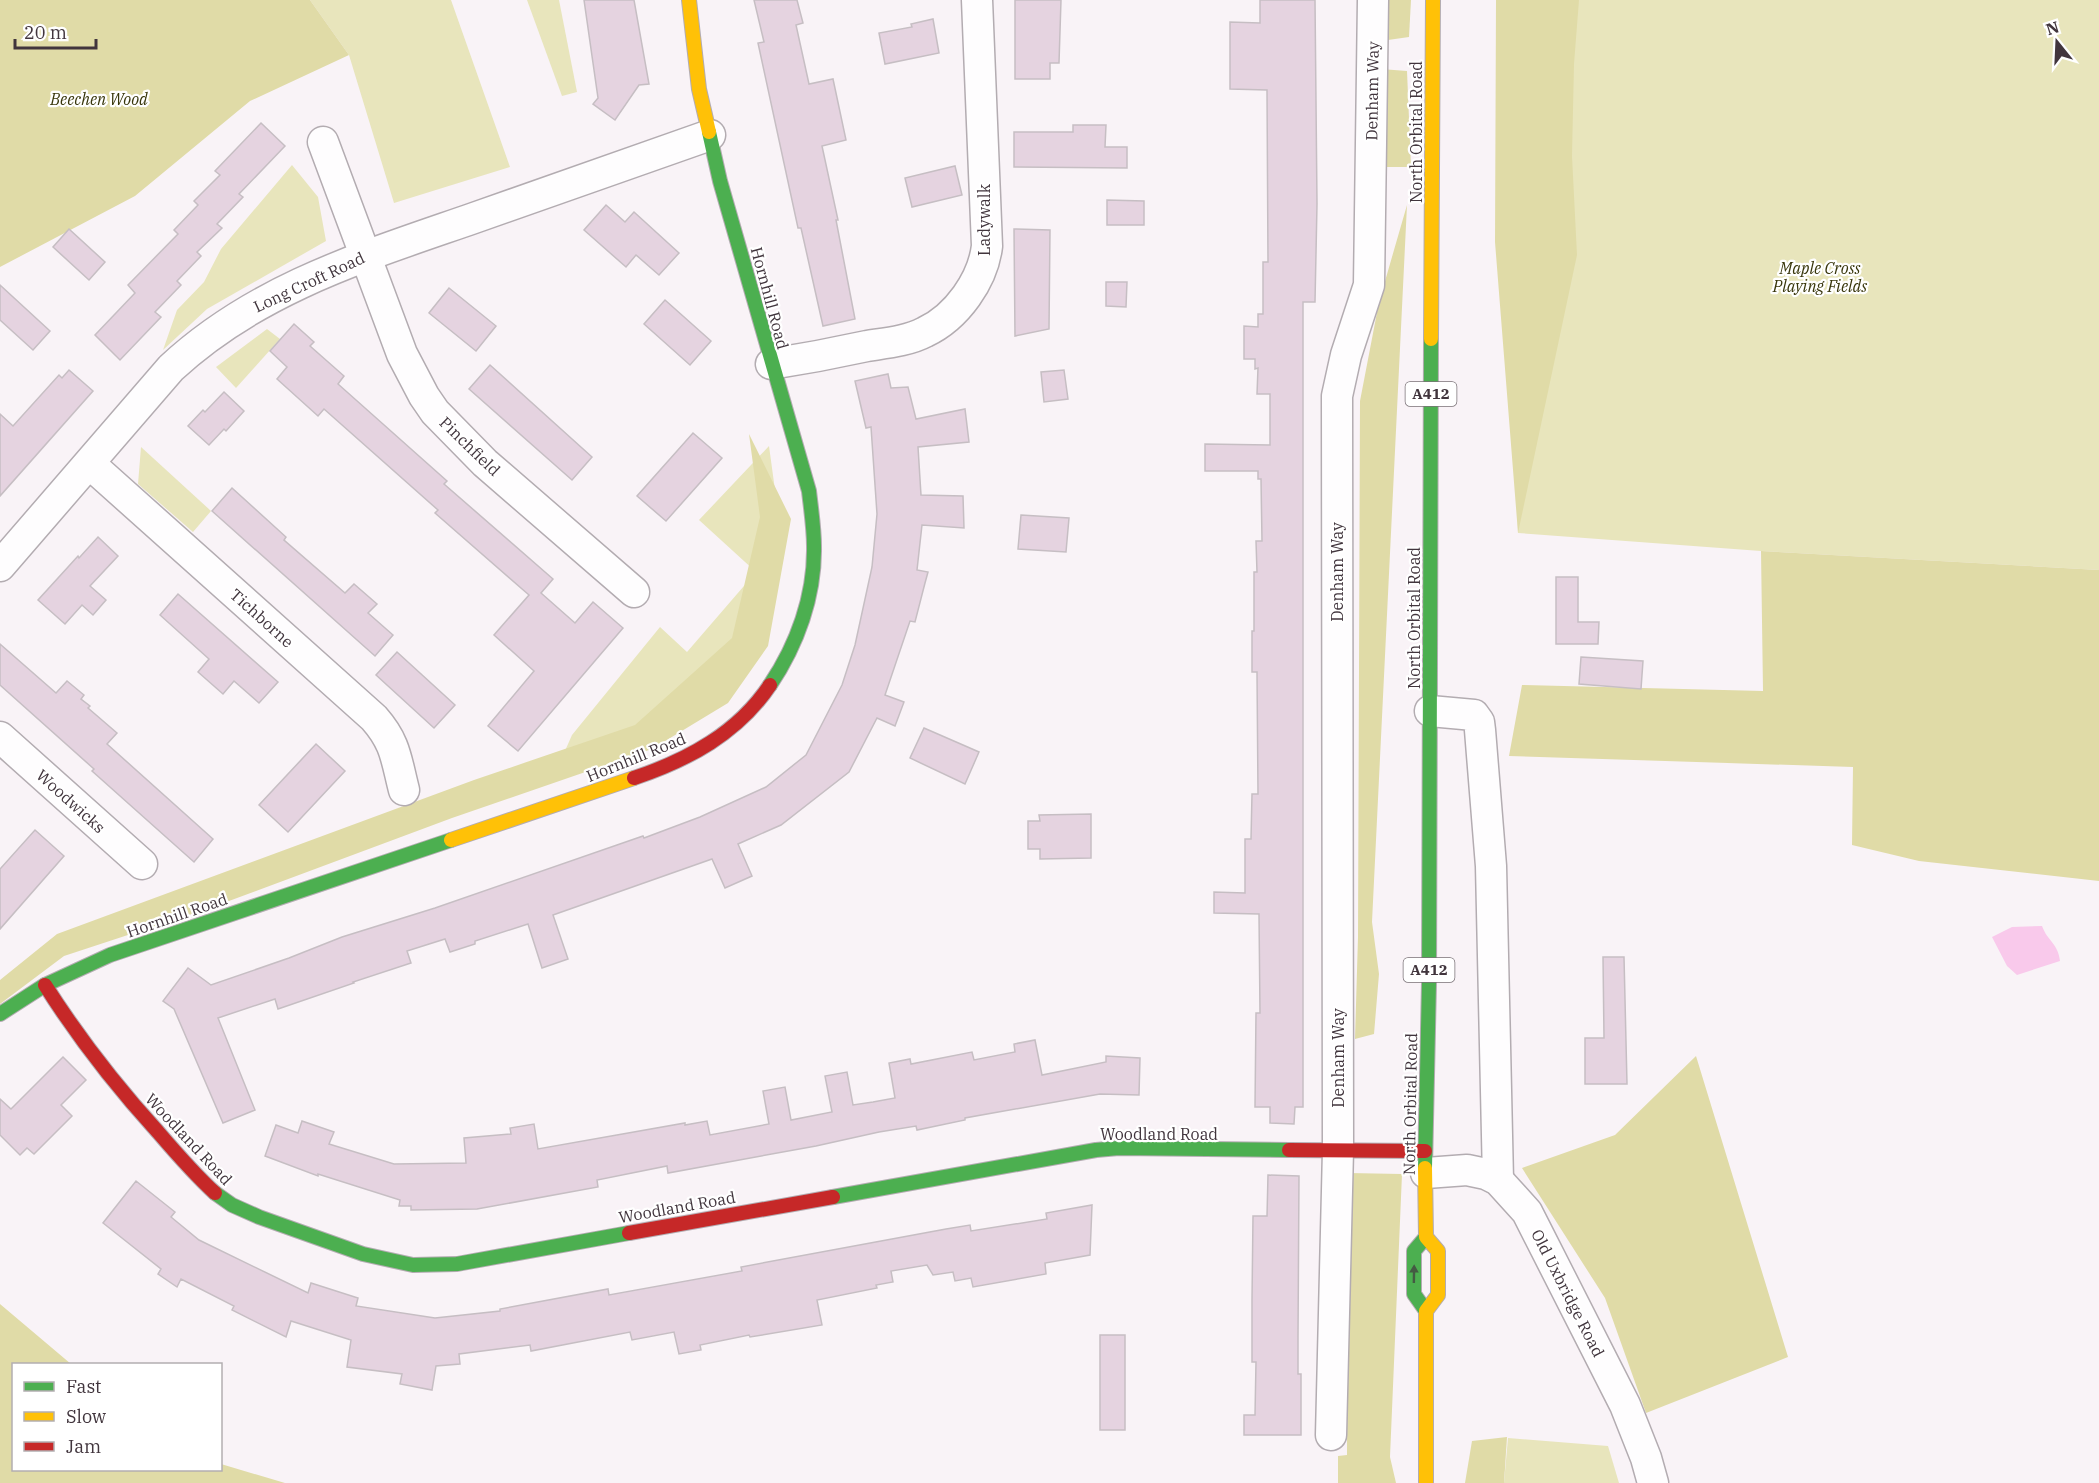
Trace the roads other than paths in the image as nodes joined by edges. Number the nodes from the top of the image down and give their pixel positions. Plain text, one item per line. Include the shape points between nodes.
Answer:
1 (689, 0) edge
2 (977, 0) edge
3 (1373, 0) edge
4 (1433, 0) edge
5 (710, 135) junction
6 (323, 141) dead end
7 (366, 255) junction
8 (771, 364) junction
9 (90, 464) junction
10 (0, 566) edge
11 (634, 592) dead end
12 (1430, 711) junction
13 (0, 737) edge
14 (404, 790) dead end
15 (142, 864) dead end
16 (45, 985) junction
17 (0, 1014) edge
18 (1338, 1150) junction
19 (1425, 1162) junction
20 (1498, 1180) junction
21 (1426, 1237) junction
22 (1426, 1311) junction
23 (1331, 1435) dead end
24 (1426, 1483) edge
25 (1653, 1483) edge

1 - 5 street, Hornhill Road via 699,89
2 - 8 street, Ladywalk via 987,246 978,279 957,307 925,333
3 - 18 street, Denham Way via 1369,285 1337,396
4 - 12 street, North Orbital Road / A412
5 - 7 street, Long Croft Road
5 - 8 street, Hornhill Road
6 - 7 street, Pinchfield
7 - 9 street, Long Croft Road via 270,297 215,331 171,368
7 - 11 street, Pinchfield via 402,354 435,412 485,463
8 - 16 street, Hornhill Road via 809,491 813,570 798,636 770,686 730,729 660,769 110,955
9 - 10 street, Long Croft Road
9 - 14 street, Tichborne via 374,718 392,743
12 - 19 street, North Orbital Road / A412
12 - 20 street via 1474,715 1479,722 1491,866
13 - 15 street, Woodwicks
16 - 17 street, Hornhill Road
16 - 18 street, Woodland Road via 65,1019 143,1116 202,1181 224,1199 260,1218 404,1264 432,1266 502,1256 1096,1150
18 - 19 street, Woodland Road
18 - 23 street, Denham Way
19 - 20 street, Old Uxbridge Road
19 - 21 street, North Orbital Road / A412
20 - 25 street, Old Uxbridge Road via 1527,1212 1625,1405
22 -> 21 street, North Orbital Road / A412 via 1414,1294 1414,1251
21 - 22 street, North Orbital Road / A412 via 1438,1251 1438,1295
22 - 24 street, North Orbital Road / A412

